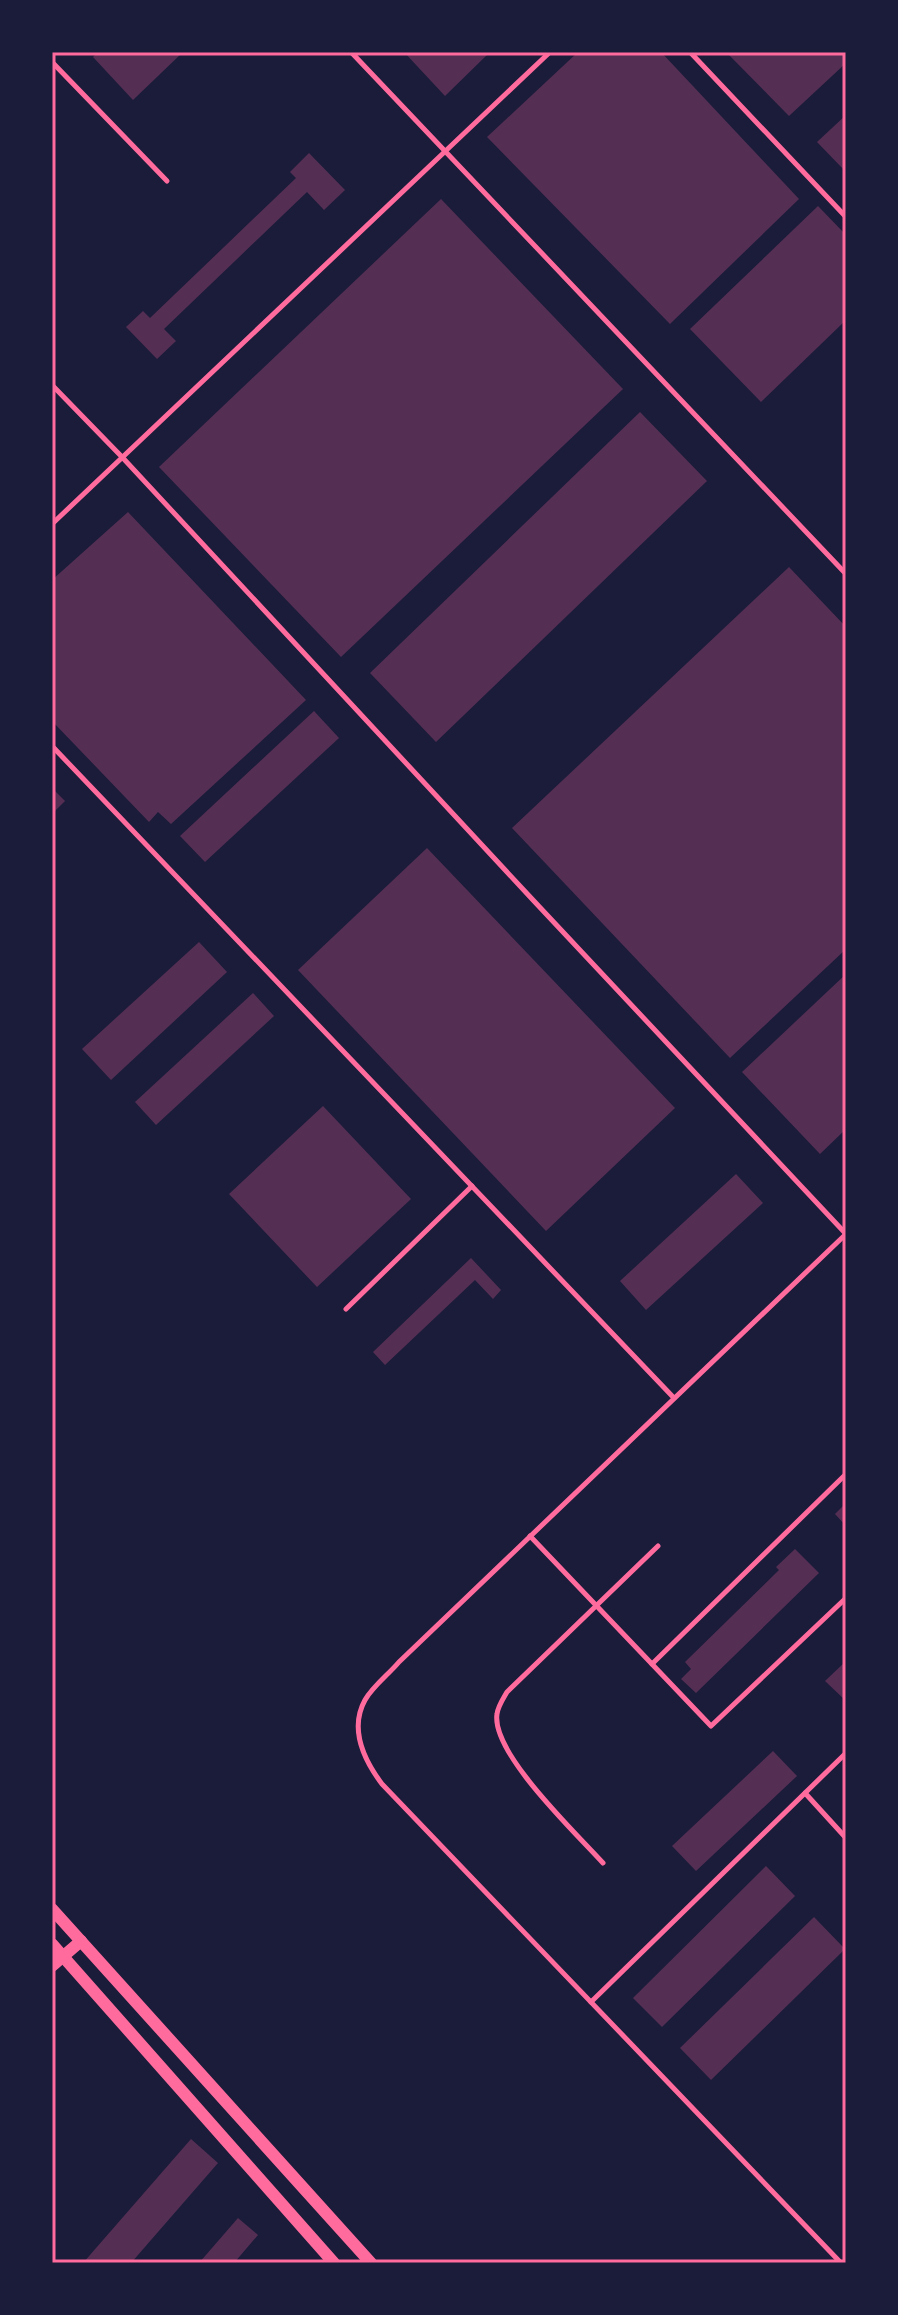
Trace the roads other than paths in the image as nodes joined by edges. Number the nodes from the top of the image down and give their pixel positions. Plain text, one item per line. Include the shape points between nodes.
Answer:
1 (351, 52) edge
2 (550, 52) edge
3 (690, 52) edge
4 (52, 62) edge
5 (444, 152) junction
6 (167, 181) dead end
7 (846, 217) edge
8 (52, 385) edge
9 (122, 457) junction
10 (52, 524) edge
11 (846, 574) edge
12 (52, 746) edge
13 (472, 1186) junction
14 (846, 1234) edge
15 (346, 1309) dead end
16 (674, 1398) junction
17 (846, 1474) edge
18 (530, 1536) junction
19 (658, 1546) dead end
20 (846, 1598) edge
21 (596, 1605) junction
22 (652, 1664) junction
23 (846, 1753) edge
24 (805, 1793) junction
25 (846, 1838) edge
26 (603, 1863) dead end
27 (52, 1909) edge
28 (71, 1930) junction
29 (81, 1941) junction
30 (52, 1945) edge
31 (63, 1956) junction
32 (52, 1966) edge
33 (591, 2002) junction
34 (334, 2263) edge
35 (371, 2263) edge
36 (841, 2263) edge

1 - 5 lane
2 - 5 lane
3 - 7 lane
4 - 6 lane
5 - 9 lane
5 - 11 lane
8 - 9 lane
9 - 10 lane
9 - 14 lane
12 - 13 lane
13 - 15 lane
13 - 16 lane
14 - 16 lane
16 - 18 lane
17 - 22 lane
18 - 21 lane
18 - 33 lane via 366,1698 360,1712 360,1743 382,1784
19 - 21 lane
20 - 22 lane via 711,1726
21 - 22 lane
21 - 26 lane via 507,1692 496,1715 513,1760
23 - 24 lane
24 - 25 lane
24 - 33 lane
27 - 28 street
28 - 29 street
28 - 30 street
29 - 31 street
29 - 35 street
30 - 31 street
31 - 32 street
31 - 34 street
33 - 36 lane

